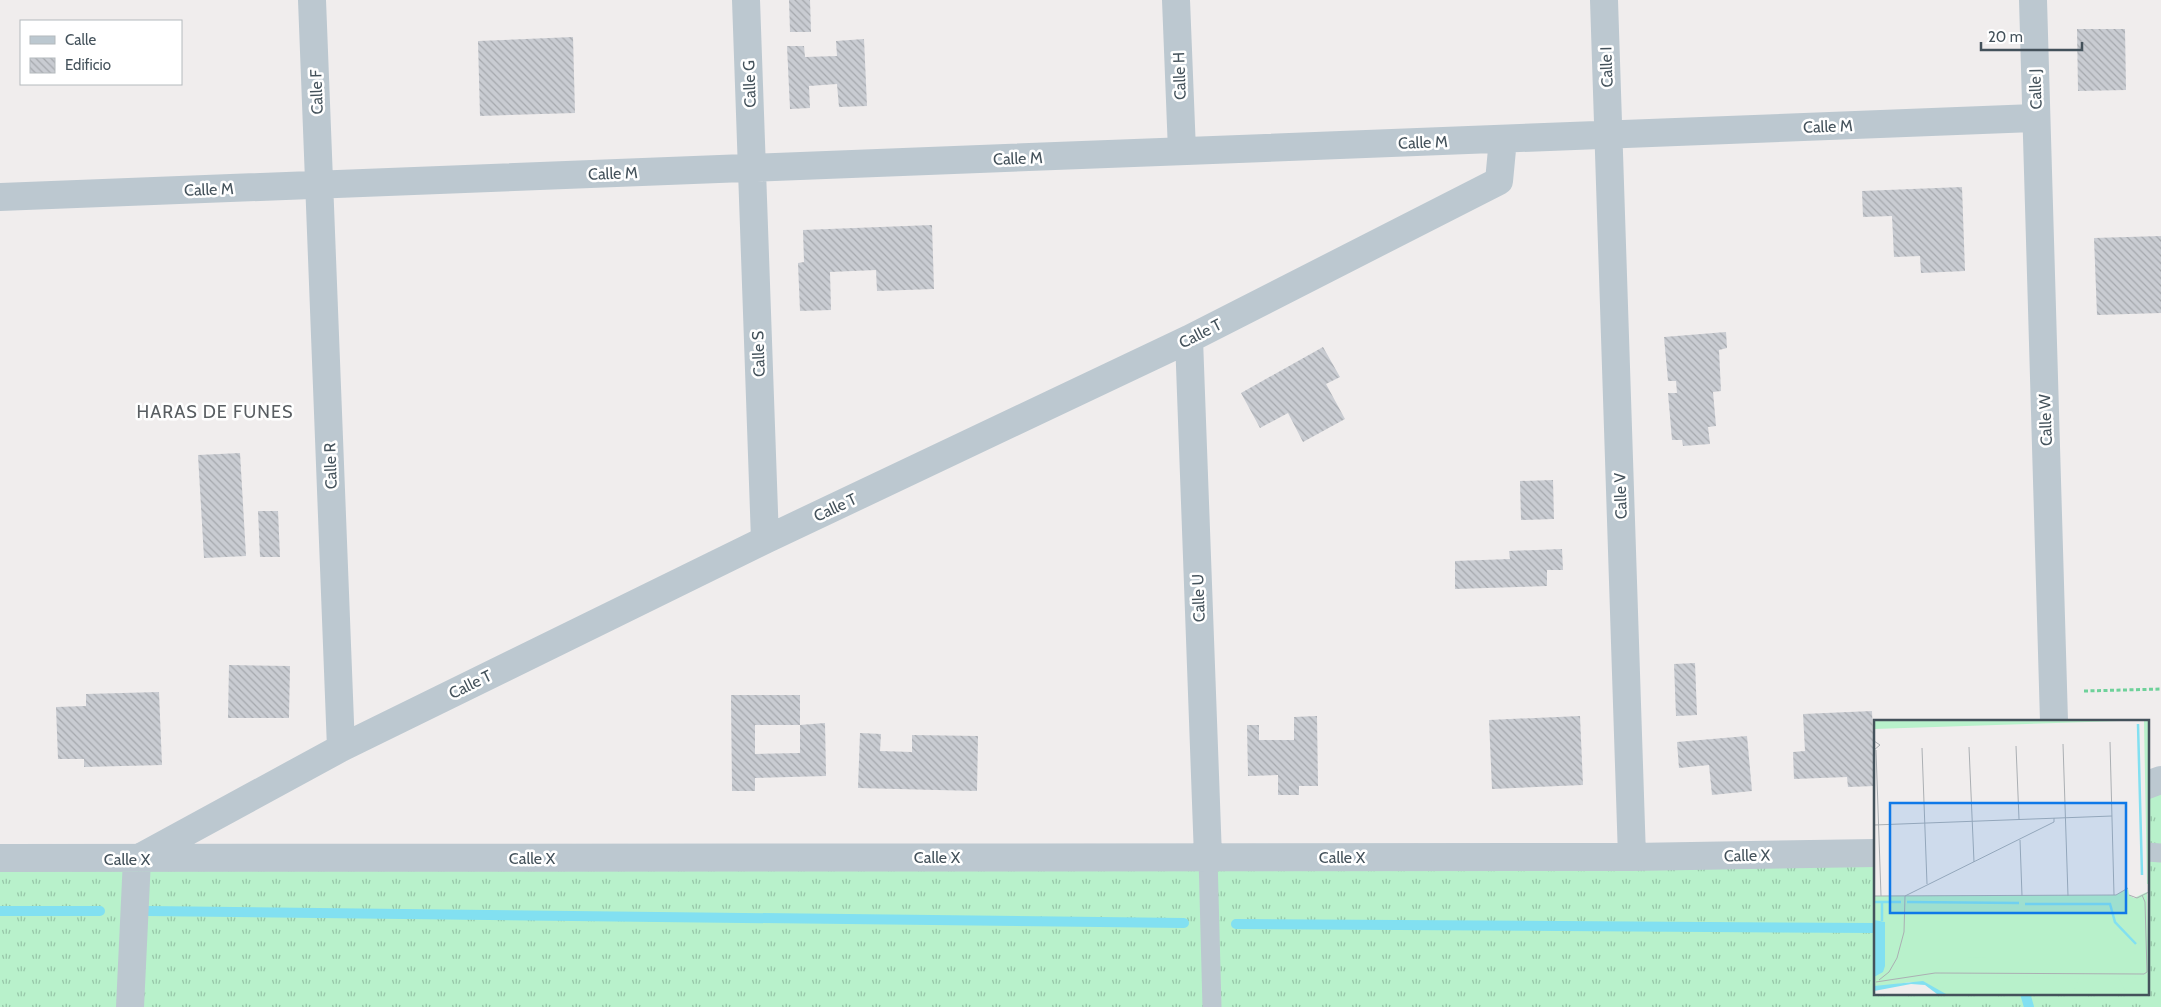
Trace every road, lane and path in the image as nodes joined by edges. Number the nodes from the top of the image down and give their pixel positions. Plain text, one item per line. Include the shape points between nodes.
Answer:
1 (312, 0) edge
2 (746, 0) edge
3 (1176, 0) edge
4 (1604, 0) edge
5 (2033, 0) edge
6 (2036, 118) junction
7 (1608, 135) junction
8 (1502, 139) junction
9 (1182, 151) junction
10 (752, 168) junction
11 (320, 184) junction
12 (0, 197) edge
13 (1189, 339) junction
14 (765, 540) junction
15 (2161, 690) edge
16 (2053, 692) junction
17 (2054, 720) edge
18 (341, 748) junction
19 (2161, 780) edge
20 (2148, 785) edge
21 (2148, 852) edge
22 (1874, 853) edge
23 (2161, 853) edge
24 (1208, 857) junction
25 (1632, 857) junction
26 (0, 858) edge
27 (137, 860) junction
28 (130, 1007) edge
29 (1212, 1007) edge

1 - 11 street, Calle F
2 - 10 street, Calle G
3 - 9 street, Calle H
4 - 7 street, Calle I
5 - 6 street, Calle J
6 - 7 street, Calle M
6 - 16 street, Calle W
7 - 8 street, Calle M
7 - 25 street, Calle V
8 - 9 street, Calle M
8 - 13 street, Calle T via 1499,180
9 - 10 street, Calle M
10 - 11 street, Calle M
10 - 14 street, Calle S
11 - 12 street, Calle M
11 - 18 street, Calle R
13 - 14 street, Calle T
13 - 24 street, Calle U
14 - 18 street, Calle T
15 - 16 path
16 - 17 street, Calle W
18 - 27 street, Calle T
19 - 20 street
21 - 23 lane
22 - 25 street, Calle X
24 - 25 street, Calle X
24 - 27 street, Calle X
24 - 29 lane
26 - 27 street, Calle X
27 - 28 street

